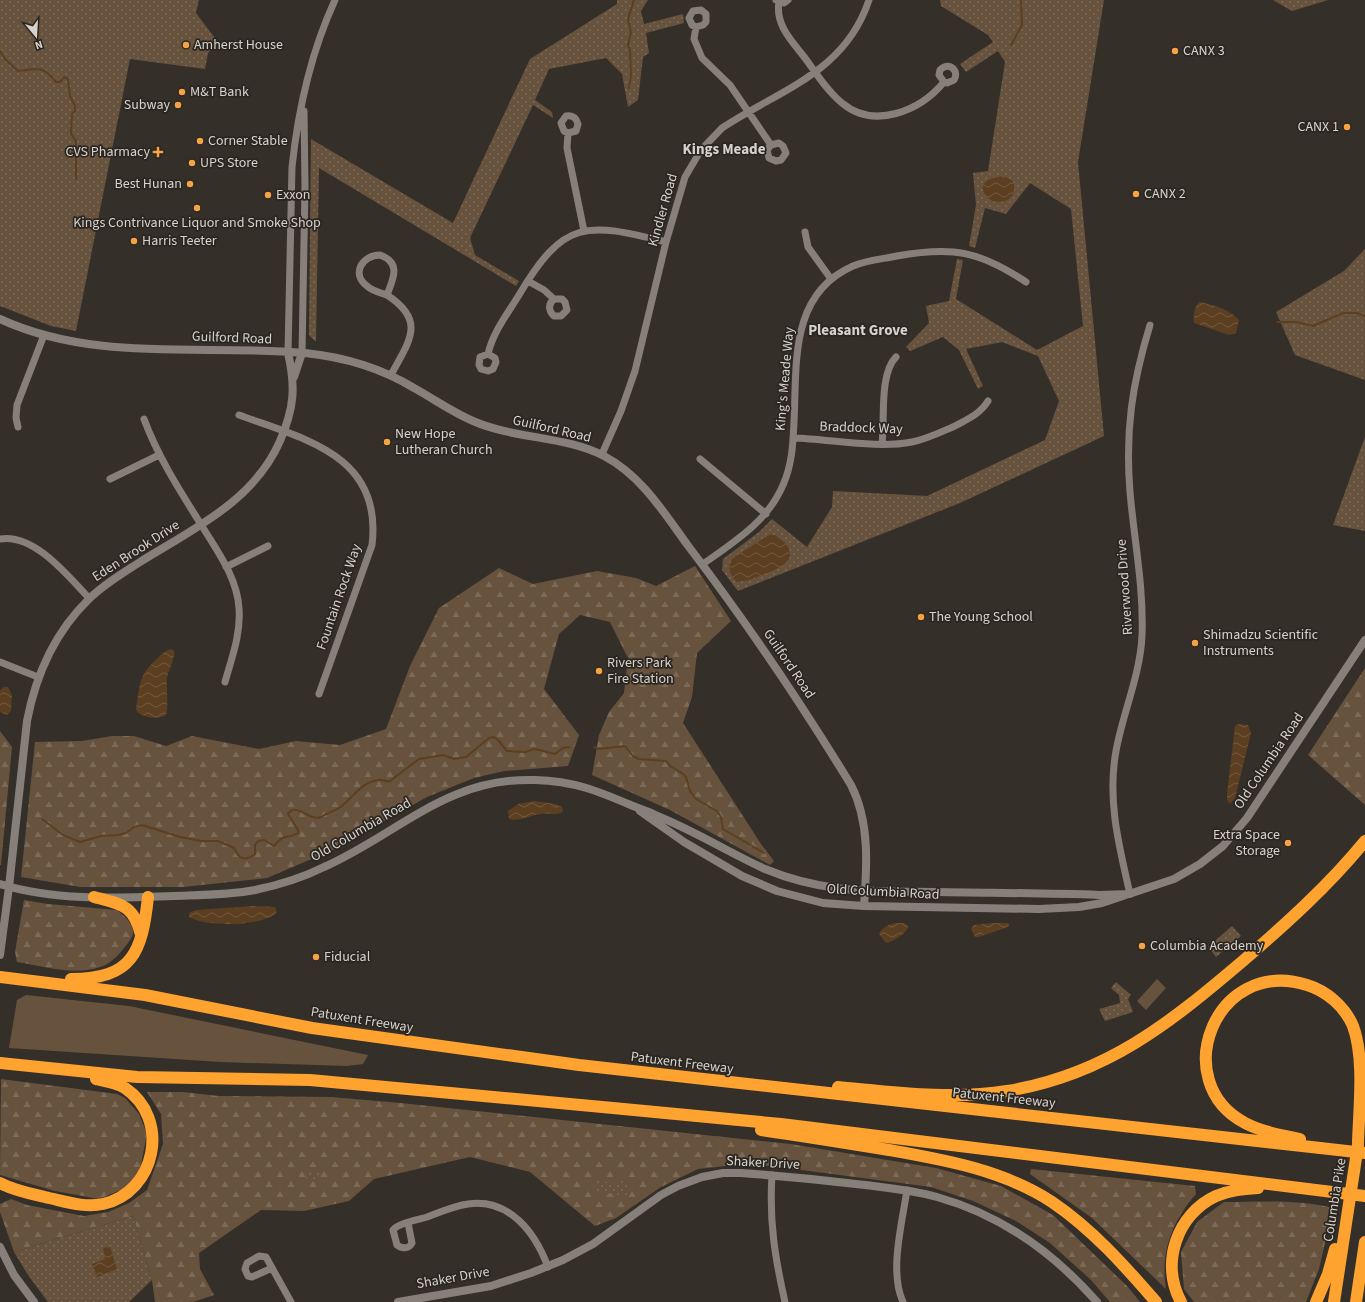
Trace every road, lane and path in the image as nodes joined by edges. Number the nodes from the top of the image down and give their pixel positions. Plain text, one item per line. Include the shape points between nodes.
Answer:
1 (335, 0) edge
2 (788, 0) edge
3 (869, 0) edge
4 (777, 1) edge
5 (696, 27) dead end
6 (817, 73) junction
7 (944, 82) dead end
8 (304, 100) junction
9 (748, 112) junction
10 (568, 134) dead end
11 (771, 145) dead end
12 (584, 231) junction
13 (805, 232) dead end
14 (666, 242) junction
15 (831, 279) junction
16 (528, 281) junction
17 (1026, 282) dead end
18 (387, 295) junction
19 (554, 300) dead end
20 (0, 318) edge
21 (1150, 325) dead end
22 (44, 335) junction
23 (288, 353) junction
24 (302, 353) junction
25 (488, 354) dead end
26 (896, 357) dead end
27 (391, 376) junction
28 (294, 377) junction
29 (988, 400) dead end
30 (239, 415) dead end
31 (144, 419) dead end
32 (18, 427) dead end
33 (284, 432) junction
34 (793, 438) junction
35 (882, 444) junction
36 (602, 454) junction
37 (158, 455) junction
38 (700, 459) dead end
39 (110, 479) dead end
40 (766, 514) junction
41 (201, 524) junction
42 (0, 539) edge
43 (268, 546) dead end
44 (703, 564) junction
45 (226, 567) junction
46 (89, 598) junction
47 (1365, 640) edge
48 (0, 662) edge
49 (38, 677) junction
50 (225, 682) dead end
51 (319, 694) dead end
52 (633, 806) junction
53 (1365, 841) edge
54 (0, 884) edge
55 (9, 887) junction
56 (865, 891) junction
57 (1130, 894) junction
58 (94, 897) junction
59 (148, 897) junction
60 (864, 906) junction
61 (141, 939) junction
62 (0, 955) edge
63 (0, 977) edge
64 (19, 979) junction
65 (0, 1063) edge
66 (23, 1065) junction
67 (650, 1074) junction
68 (1365, 1102) edge
69 (613, 1108) junction
70 (1139, 1128) junction
71 (1305, 1141) junction
72 (1337, 1147) junction
73 (1363, 1148) edge
74 (772, 1175) junction
75 (0, 1183) edge
76 (1352, 1184) junction
77 (906, 1190) junction
78 (1316, 1190) junction
79 (0, 1193) edge
80 (27, 1193) junction
81 (1365, 1196) edge
82 (408, 1224) dead end
83 (1365, 1242) edge
84 (0, 1246) edge
85 (548, 1267) junction
86 (272, 1268) dead end
87 (34, 1302) edge
88 (291, 1302) edge
89 (398, 1302) edge
90 (785, 1302) edge
91 (903, 1302) edge
92 (1097, 1302) edge
93 (1156, 1302) edge
94 (1181, 1302) edge
95 (1316, 1302) edge
96 (1334, 1302) edge
97 (1356, 1302) edge

1 - 8 street, Eden Brook Drive via 315,52
2 - 4 street
3 - 6 street, Kindler Road via 852,34
4 - 6 street via 778,17 784,29
5 - 9 street via 694,39 702,58 730,85
6 - 7 street via 833,95 851,109 860,114 882,117 912,107
6 - 9 street, Kindler Road
8 - 23 street, Eden Brook Drive via 292,167
8 - 24 street, Eden Brook Drive
9 - 11 street
9 - 14 street, Kindler Road via 711,138 692,163 679,194
10 - 12 street via 567,148
12 - 14 street via 610,229
12 - 16 street via 555,246 539,263
13 - 15 street via 808,247
14 - 36 street, Kindler Road via 635,371
15 - 17 street, King's Meade Way via 869,261 947,251 989,261
15 - 34 street, King's Meade Way via 813,300 802,324
16 - 19 street via 544,290
16 - 25 street via 493,338
18 - 18 street via 394,277 393,266 386,257 368,257 360,265 361,279 367,287
18 - 27 street via 404,308 412,327 410,340
20 - 22 street, Guilford Road
21 - 57 street, Riverwood Drive via 1138,363 1128,441 1142,637 1136,677 1116,750 1112,783 1115,823
22 - 23 street, Guilford Road via 118,347
22 - 32 street via 17,405
23 - 24 street, Guilford Road
23 - 28 street, Eden Brook Drive
24 - 27 street, Guilford Road via 346,360
24 - 28 street, Eden Brook Drive
26 - 35 street via 891,362 886,378
27 - 36 street, Guilford Road via 454,412 485,426 586,448
28 - 33 street, Eden Brook Drive via 292,405
29 - 35 street, Braddock Way via 977,414 935,435 911,442
30 - 33 street, Fountain Rock Way
31 - 37 street
33 - 41 street, Eden Brook Drive via 269,463 249,489
33 - 51 street, Fountain Rock Way via 318,445 340,458 356,475 367,496 371,511 373,536 369,556
34 - 35 street, Braddock Way
34 - 40 street, King's Meade Way via 787,474
36 - 44 street, Guilford Road via 629,472 645,487
37 - 39 street
37 - 41 street
38 - 40 street
40 - 44 street, King's Meade Way via 749,531
41 - 45 street
41 - 46 street, Eden Brook Drive via 120,574
42 - 46 street via 14,538 35,548 52,561
43 - 45 street
44 - 56 street, Guilford Road via 767,653 858,797 865,822
45 - 50 street via 237,594 239,620
46 - 49 street, Eden Brook Drive via 62,630
47 - 57 street, Old Columbia Road via 1247,818 1223,846 1186,874
48 - 49 street
49 - 55 street, Eden Brook Drive via 27,721
52 - 56 street, Old Columbia Road via 783,876 825,887
52 - 59 street, Old Columbia Road via 594,789 554,781 492,783 442,800 326,867 288,882 241,892
52 - 60 street, Old Columbia Road via 720,864 760,885 823,903
53 - 67 highway via 1296,914 1181,1012 1134,1045 1088,1068 1061,1078 1006,1091 954,1094
54 - 55 street, Old Columbia Road
55 - 58 street, Old Columbia Road
55 - 62 street
56 - 57 street, Old Columbia Road
56 - 60 street, Guilford Road
57 - 60 street, Old Columbia Road via 1102,903 1057,909
58 - 59 street, Old Columbia Road
58 - 61 highway via 127,907 137,921
59 - 61 highway
61 - 64 highway via 137,949 125,964 102,977
63 - 64 highway, Patuxent Freeway
64 - 67 highway, Patuxent Freeway via 146,994 360,1036
65 - 66 highway
66 - 69 highway via 137,1077 310,1080
66 - 80 highway via 106,1081 124,1088 146,1112 153,1134 148,1166 137,1185 120,1198 90,1205
67 - 70 highway, Patuxent Freeway
68 - 73 highway, Columbia Pike
69 - 78 highway via 781,1124
69 - 93 highway via 849,1143 991,1173 1028,1188 1069,1215 1103,1245
70 - 71 highway via 1224,1132
70 - 72 highway, Patuxent Freeway
71 - 72 highway
71 - 73 highway via 1255,1128 1232,1115 1216,1095 1207,1071 1207,1045 1215,1020 1242,992 1266,982 1288,980 1322,991 1340,1007 1353,1026 1359,1051
72 - 73 highway, Patuxent Freeway
73 - 76 highway, Columbia Pike
74 - 77 street, Shaker Drive
74 - 85 street, Shaker Drive via 723,1173 690,1181 660,1195 593,1244
74 - 90 street via 771,1224
75 - 80 highway
76 - 95 highway via 1328,1274
76 - 96 highway, Columbia Pike
77 - 91 street via 896,1269
77 - 92 street, Shaker Drive via 961,1205 1019,1233 1058,1261
78 - 81 highway
78 - 94 highway via 1242,1189 1218,1195 1196,1210 1178,1234 1172,1256 1172,1277
79 - 80 highway
82 - 85 street via 455,1206 489,1204 508,1212 525,1225
83 - 97 highway
84 - 87 street via 14,1276
85 - 89 street, Shaker Drive via 491,1286
86 - 88 street

